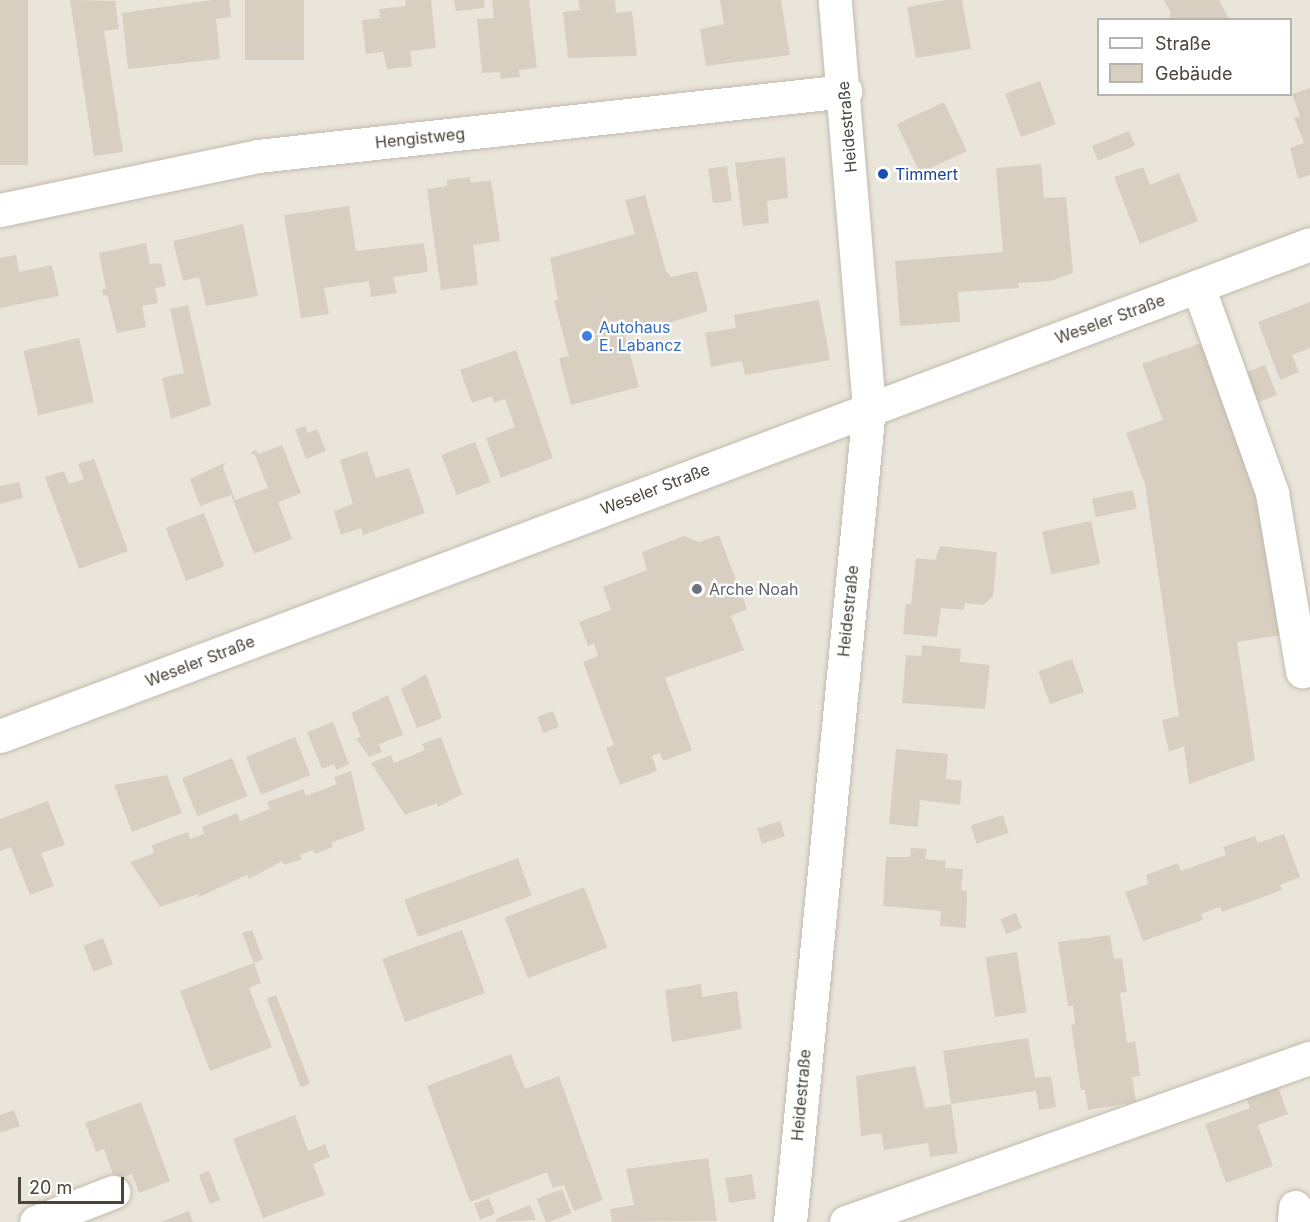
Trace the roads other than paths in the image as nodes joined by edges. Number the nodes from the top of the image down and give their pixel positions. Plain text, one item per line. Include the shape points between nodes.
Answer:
1 (834, 0) edge
2 (845, 91) junction
3 (0, 210) edge
4 (1310, 244) edge
5 (1198, 286) junction
6 (869, 408) junction
7 (1302, 671) dead end
8 (0, 736) edge
9 (1310, 1058) edge
10 (112, 1192) dead end
11 (36, 1222) edge
12 (790, 1222) edge
13 (846, 1222) edge

1 - 2 street, Heidestraße
2 - 3 street, Hengistweg via 258,156
2 - 6 street, Heidestraße
4 - 5 street, Weseler Straße
5 - 6 street, Weseler Straße
5 - 7 street via 1272,493
6 - 8 street, Weseler Straße
6 - 12 street, Heidestraße
9 - 13 street
10 - 11 street

